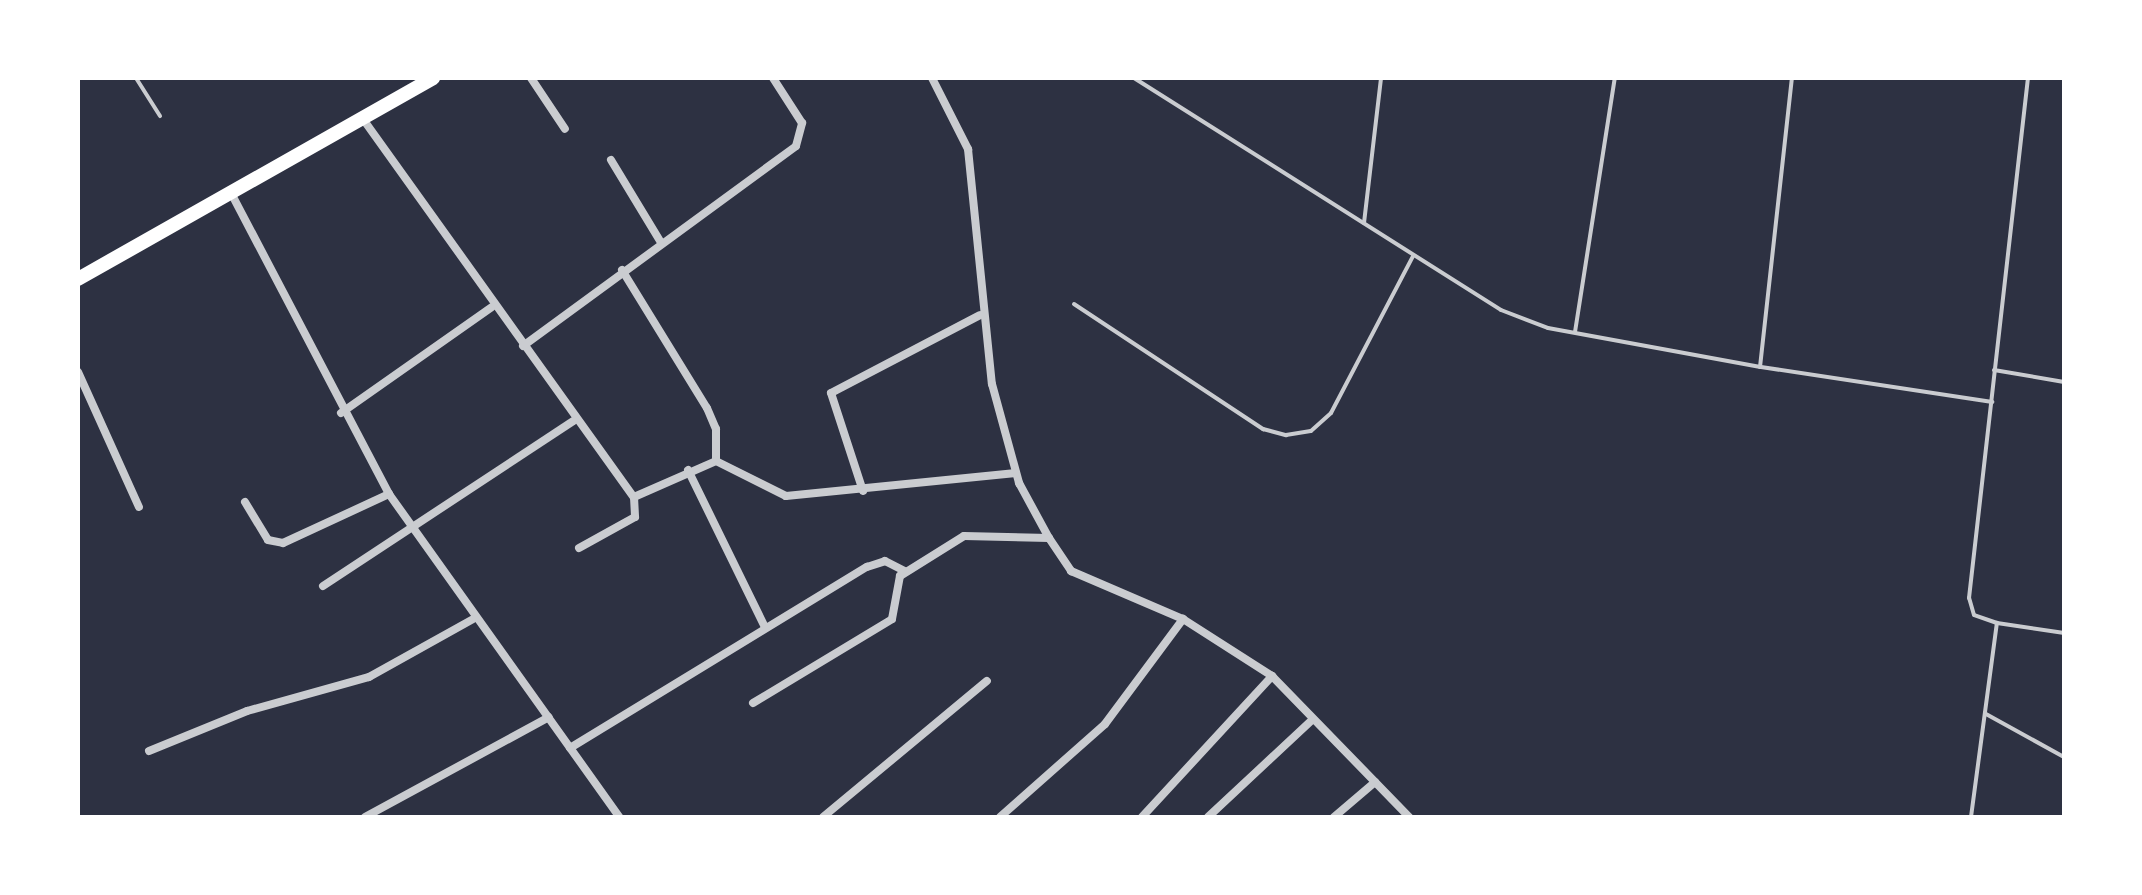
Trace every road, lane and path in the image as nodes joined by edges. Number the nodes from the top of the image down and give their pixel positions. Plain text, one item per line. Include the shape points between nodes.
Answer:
1 (136, 78) edge
2 (433, 78) edge
3 (531, 78) edge
4 (773, 78) edge
5 (932, 78) edge
6 (1134, 78) edge
7 (1381, 78) edge
8 (1615, 78) edge
9 (1792, 78) edge
10 (2028, 78) edge
11 (160, 116) dead end
12 (363, 119) junction
13 (565, 129) dead end
14 (611, 160) dead end
15 (230, 190) junction
16 (1364, 223) junction
17 (660, 241) junction
18 (1413, 256) junction
19 (622, 270) junction
20 (78, 279) edge
21 (1074, 304) dead end
22 (492, 307) junction
23 (980, 315) junction
24 (1575, 333) junction
25 (523, 346) junction
26 (1760, 367) junction
27 (1994, 370) junction
28 (78, 372) edge
29 (2064, 382) edge
30 (1992, 402) junction
31 (341, 413) junction
32 (573, 421) junction
33 (716, 461) junction
34 (688, 470) junction
35 (1016, 473) junction
36 (863, 491) junction
37 (389, 494) junction
38 (634, 497) junction
39 (245, 502) dead end
40 (139, 507) dead end
41 (415, 531) junction
42 (1049, 538) junction
43 (579, 548) dead end
44 (905, 571) junction
45 (323, 586) dead end
46 (473, 619) junction
47 (1183, 619) junction
48 (1997, 623) junction
49 (765, 627) junction
50 (2064, 633) edge
51 (1272, 676) junction
52 (987, 681) dead end
53 (753, 703) dead end
54 (1985, 714) junction
55 (549, 717) junction
56 (1312, 720) junction
57 (570, 748) junction
58 (149, 751) dead end
59 (2064, 757) edge
60 (1375, 782) junction
61 (365, 817) edge
62 (619, 817) edge
63 (823, 817) edge
64 (1000, 817) edge
65 (1142, 817) edge
66 (1208, 817) edge
67 (1334, 817) edge
68 (1409, 817) edge
69 (1971, 817) edge

1 - 11 lane
2 - 12 main road
3 - 13 street
4 - 17 street via 802,123 801,141
5 - 23 street via 968,149
6 - 16 lane
7 - 16 lane
8 - 24 lane
9 - 26 lane
10 - 27 lane
12 - 15 main road
12 - 22 street
14 - 17 street
15 - 20 main road
15 - 31 street
16 - 18 lane
17 - 19 street
18 - 21 lane via 1331,413 1311,431 1286,435 1263,429
18 - 24 lane via 1501,310
19 - 25 street
19 - 33 street via 707,408 716,429
22 - 25 street
22 - 31 street
23 - 35 street
23 - 36 street via 831,393
24 - 26 lane
25 - 32 street
26 - 30 lane
27 - 29 lane
27 - 30 lane
28 - 40 street
30 - 48 lane via 1969,598 1974,615
31 - 37 street
32 - 38 street
32 - 41 street
33 - 34 street
33 - 36 street via 786,496
34 - 38 street
34 - 49 street
35 - 36 street
35 - 42 street
37 - 39 street via 283,543 268,540
37 - 41 street
38 - 43 street via 635,517
41 - 45 street
41 - 46 street
42 - 44 street via 1020,543 970,534
42 - 47 street via 1071,571
44 - 49 street via 885,561 867,567
44 - 53 street via 892,619
46 - 55 street
46 - 58 street via 369,677 247,711
47 - 51 street
47 - 64 street via 1105,724
48 - 50 lane
48 - 54 lane
49 - 57 street
51 - 56 street
51 - 65 street
52 - 63 street
54 - 59 lane
54 - 69 lane
55 - 57 street
55 - 61 street
56 - 60 street
56 - 66 street
57 - 62 street
60 - 67 street
60 - 68 street

